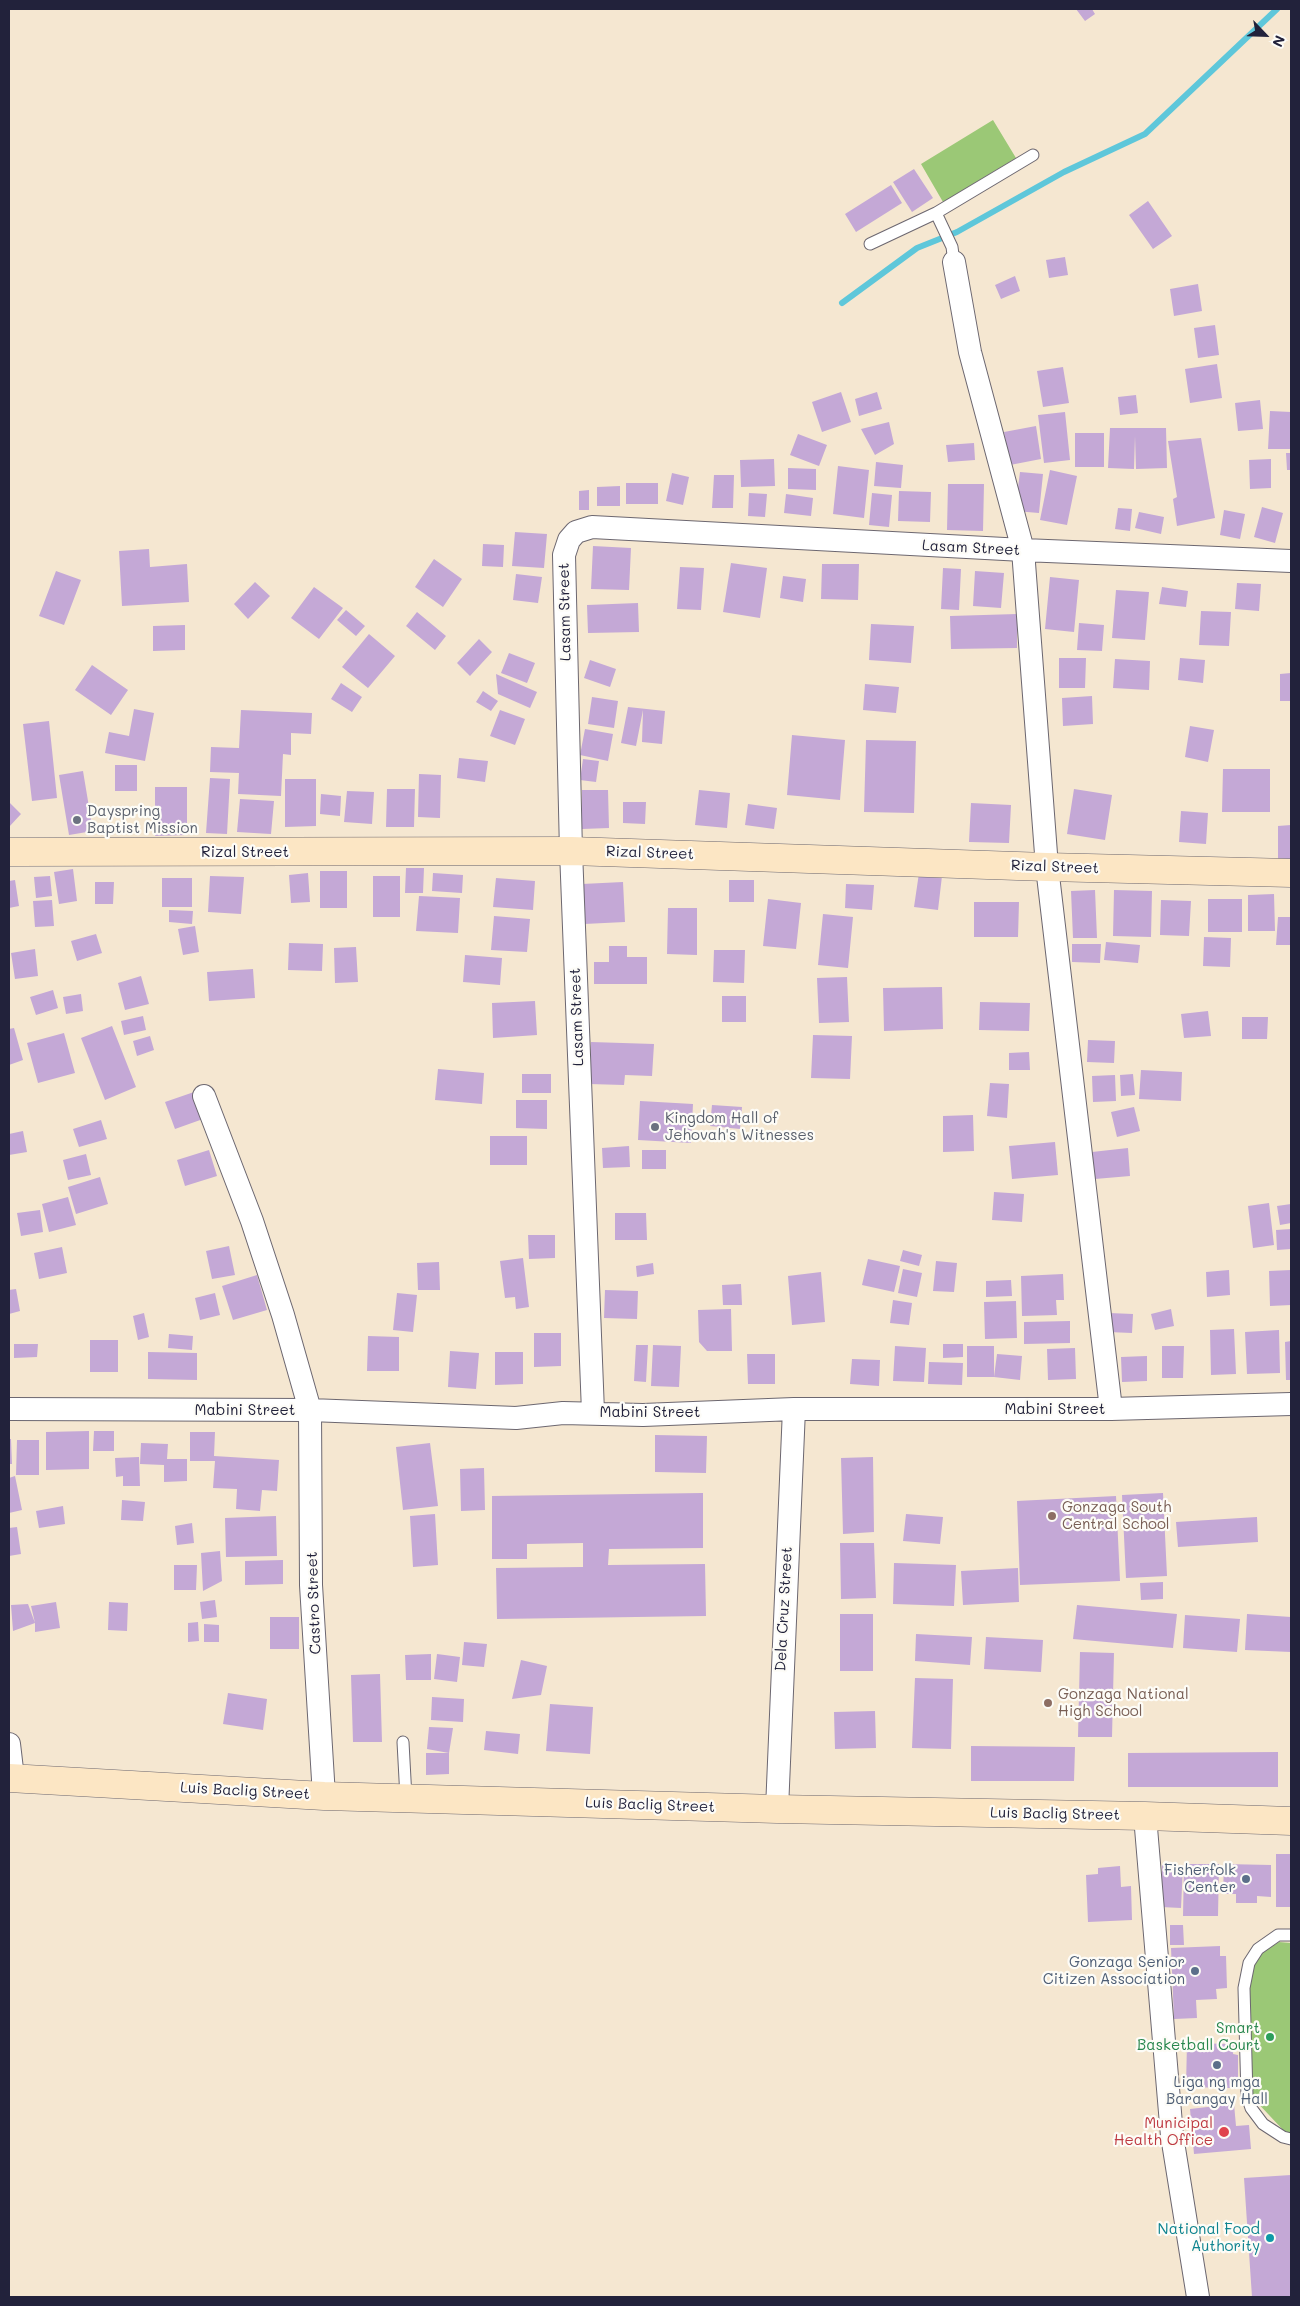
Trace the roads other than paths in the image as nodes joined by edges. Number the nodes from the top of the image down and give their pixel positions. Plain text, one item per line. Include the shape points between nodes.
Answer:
1 (1033, 155) dead end
2 (936, 213) junction
3 (870, 244) dead end
4 (954, 262) joint
5 (1023, 550) junction
6 (1291, 561) edge
7 (571, 851) junction
8 (9, 852) edge
9 (1047, 868) junction
10 (1291, 873) edge
11 (204, 1096) dead end
12 (1291, 1404) edge
13 (9, 1409) edge
14 (794, 1409) junction
15 (310, 1410) junction
16 (1111, 1410) junction
17 (593, 1412) junction
18 (403, 1742) dead end
19 (9, 1744) edge
20 (11, 1778) edge
21 (324, 1796) junction
22 (406, 1798) junction
23 (777, 1809) junction
24 (1146, 1816) junction
25 (1291, 1821) edge
26 (1291, 1935) edge
27 (1291, 2139) edge
28 (1198, 2297) edge

1 - 2 lane
2 - 3 lane
2 - 4 lane via 952,247
4 - 5 street via 970,352
5 - 6 street, Lasam Street
5 - 7 street, Lasam Street via 592,527 576,532 564,554
5 - 9 street
7 - 8 street, Rizal Street
7 - 9 street, Rizal Street
7 - 17 street, Lasam Street
9 - 10 street, Rizal Street
9 - 16 street
11 - 15 street, Castro Street via 252,1221
12 - 16 street, Mabini Street
13 - 15 street, Mabini Street
14 - 16 street, Mabini Street
14 - 17 street, Mabini Street via 643,1415
14 - 23 street, Dela Cruz Street
15 - 17 street, Mabini Street via 516,1418
15 - 21 street, Castro Street via 311,1585
18 - 22 lane
19 - 20 street
20 - 21 street, Luis Baclig Street
21 - 22 street, Luis Baclig Street
22 - 23 street, Luis Baclig Street
23 - 24 street, Luis Baclig Street
24 - 25 street, Luis Baclig Street
24 - 28 street via 1172,2136
26 - 27 lane via 1278,1935 1258,1948 1249,1963 1244,1988 1247,2096 1263,2124

